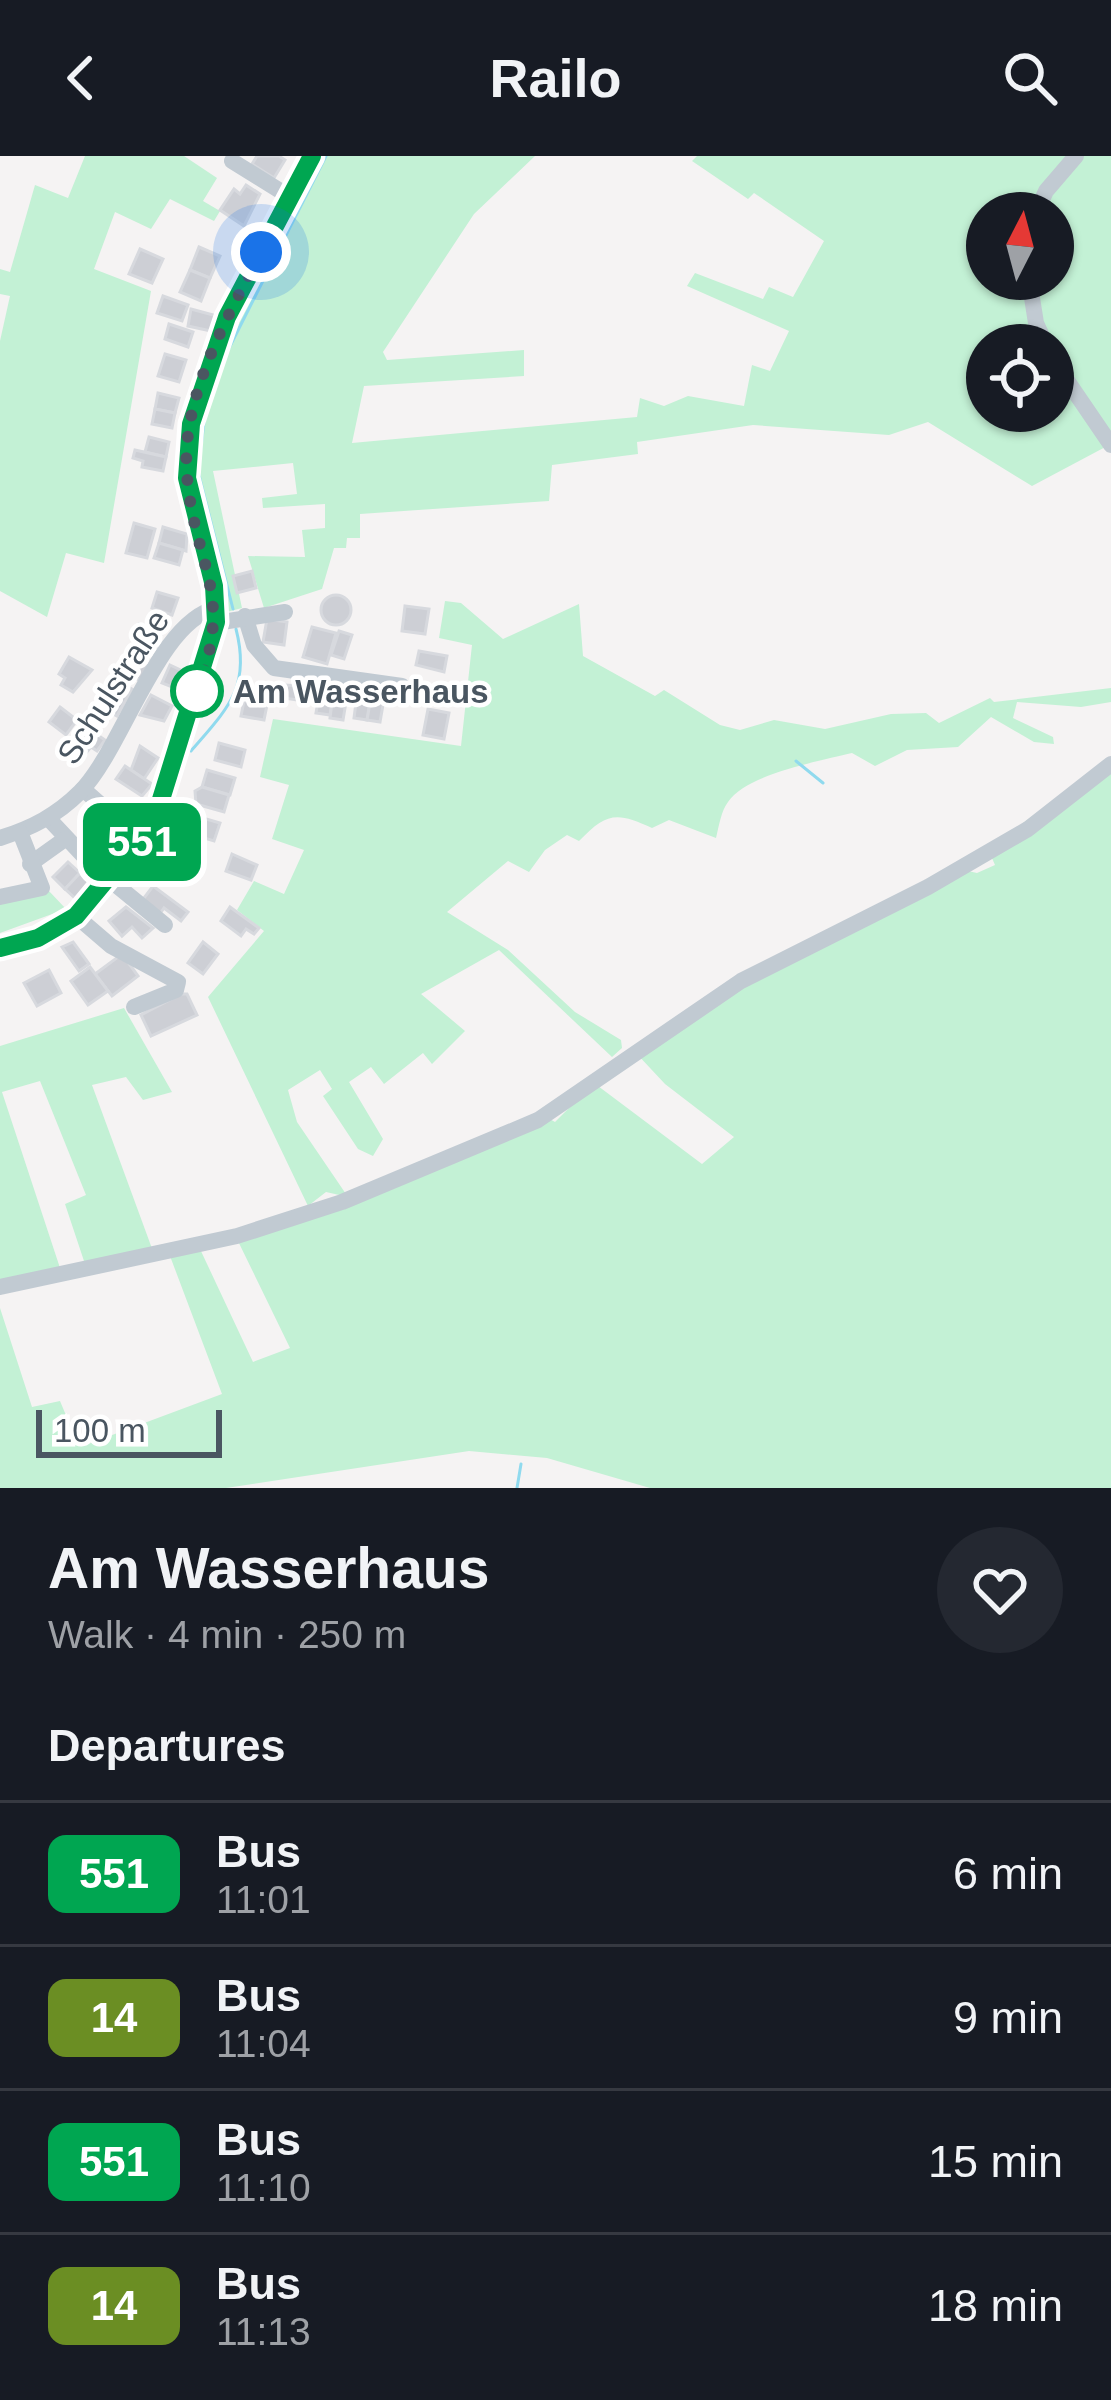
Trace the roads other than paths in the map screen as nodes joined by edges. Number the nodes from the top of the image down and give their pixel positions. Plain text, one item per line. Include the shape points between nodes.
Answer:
1 (312, 156) edge
2 (1076, 156) edge
3 (232, 161) dead end
4 (1046, 192) edge
5 (290, 196) junction
6 (1074, 391) edge
7 (1111, 446) edge
8 (285, 612) dead end
9 (244, 616) junction
10 (219, 617) junction
11 (402, 686) dead end
12 (1111, 764) edge
13 (83, 789) junction
14 (49, 819) junction
15 (20, 832) junction
16 (0, 838) edge
17 (65, 839) junction
18 (143, 842) junction
19 (30, 863) junction
20 (110, 881) junction
21 (0, 897) edge
22 (76, 916) junction
23 (165, 925) dead end
24 (0, 948) edge
25 (116, 949) junction
26 (99, 962) dead end
27 (134, 1007) dead end
28 (0, 1287) edge

1 - 5 street
2 - 4 street
3 - 5 street
5 - 10 street via 227,317 186,451
6 - 7 street
8 - 9 street
9 - 10 street
9 - 11 street via 274,668
10 - 13 street, Schulstraße via 184,624
10 - 18 street
12 - 28 street via 1012,839 742,982 538,1120 342,1202 236,1236
13 - 14 street, Schulstraße
13 - 18 street
14 - 15 street, Schulstraße
14 - 17 street
15 - 16 street, Schulstraße
15 - 19 street
17 - 19 street
17 - 20 street
18 - 20 street
19 - 21 street via 43,888
20 - 22 street
20 - 23 street
22 - 24 street
22 - 25 street
25 - 26 street
25 - 27 street via 178,982

